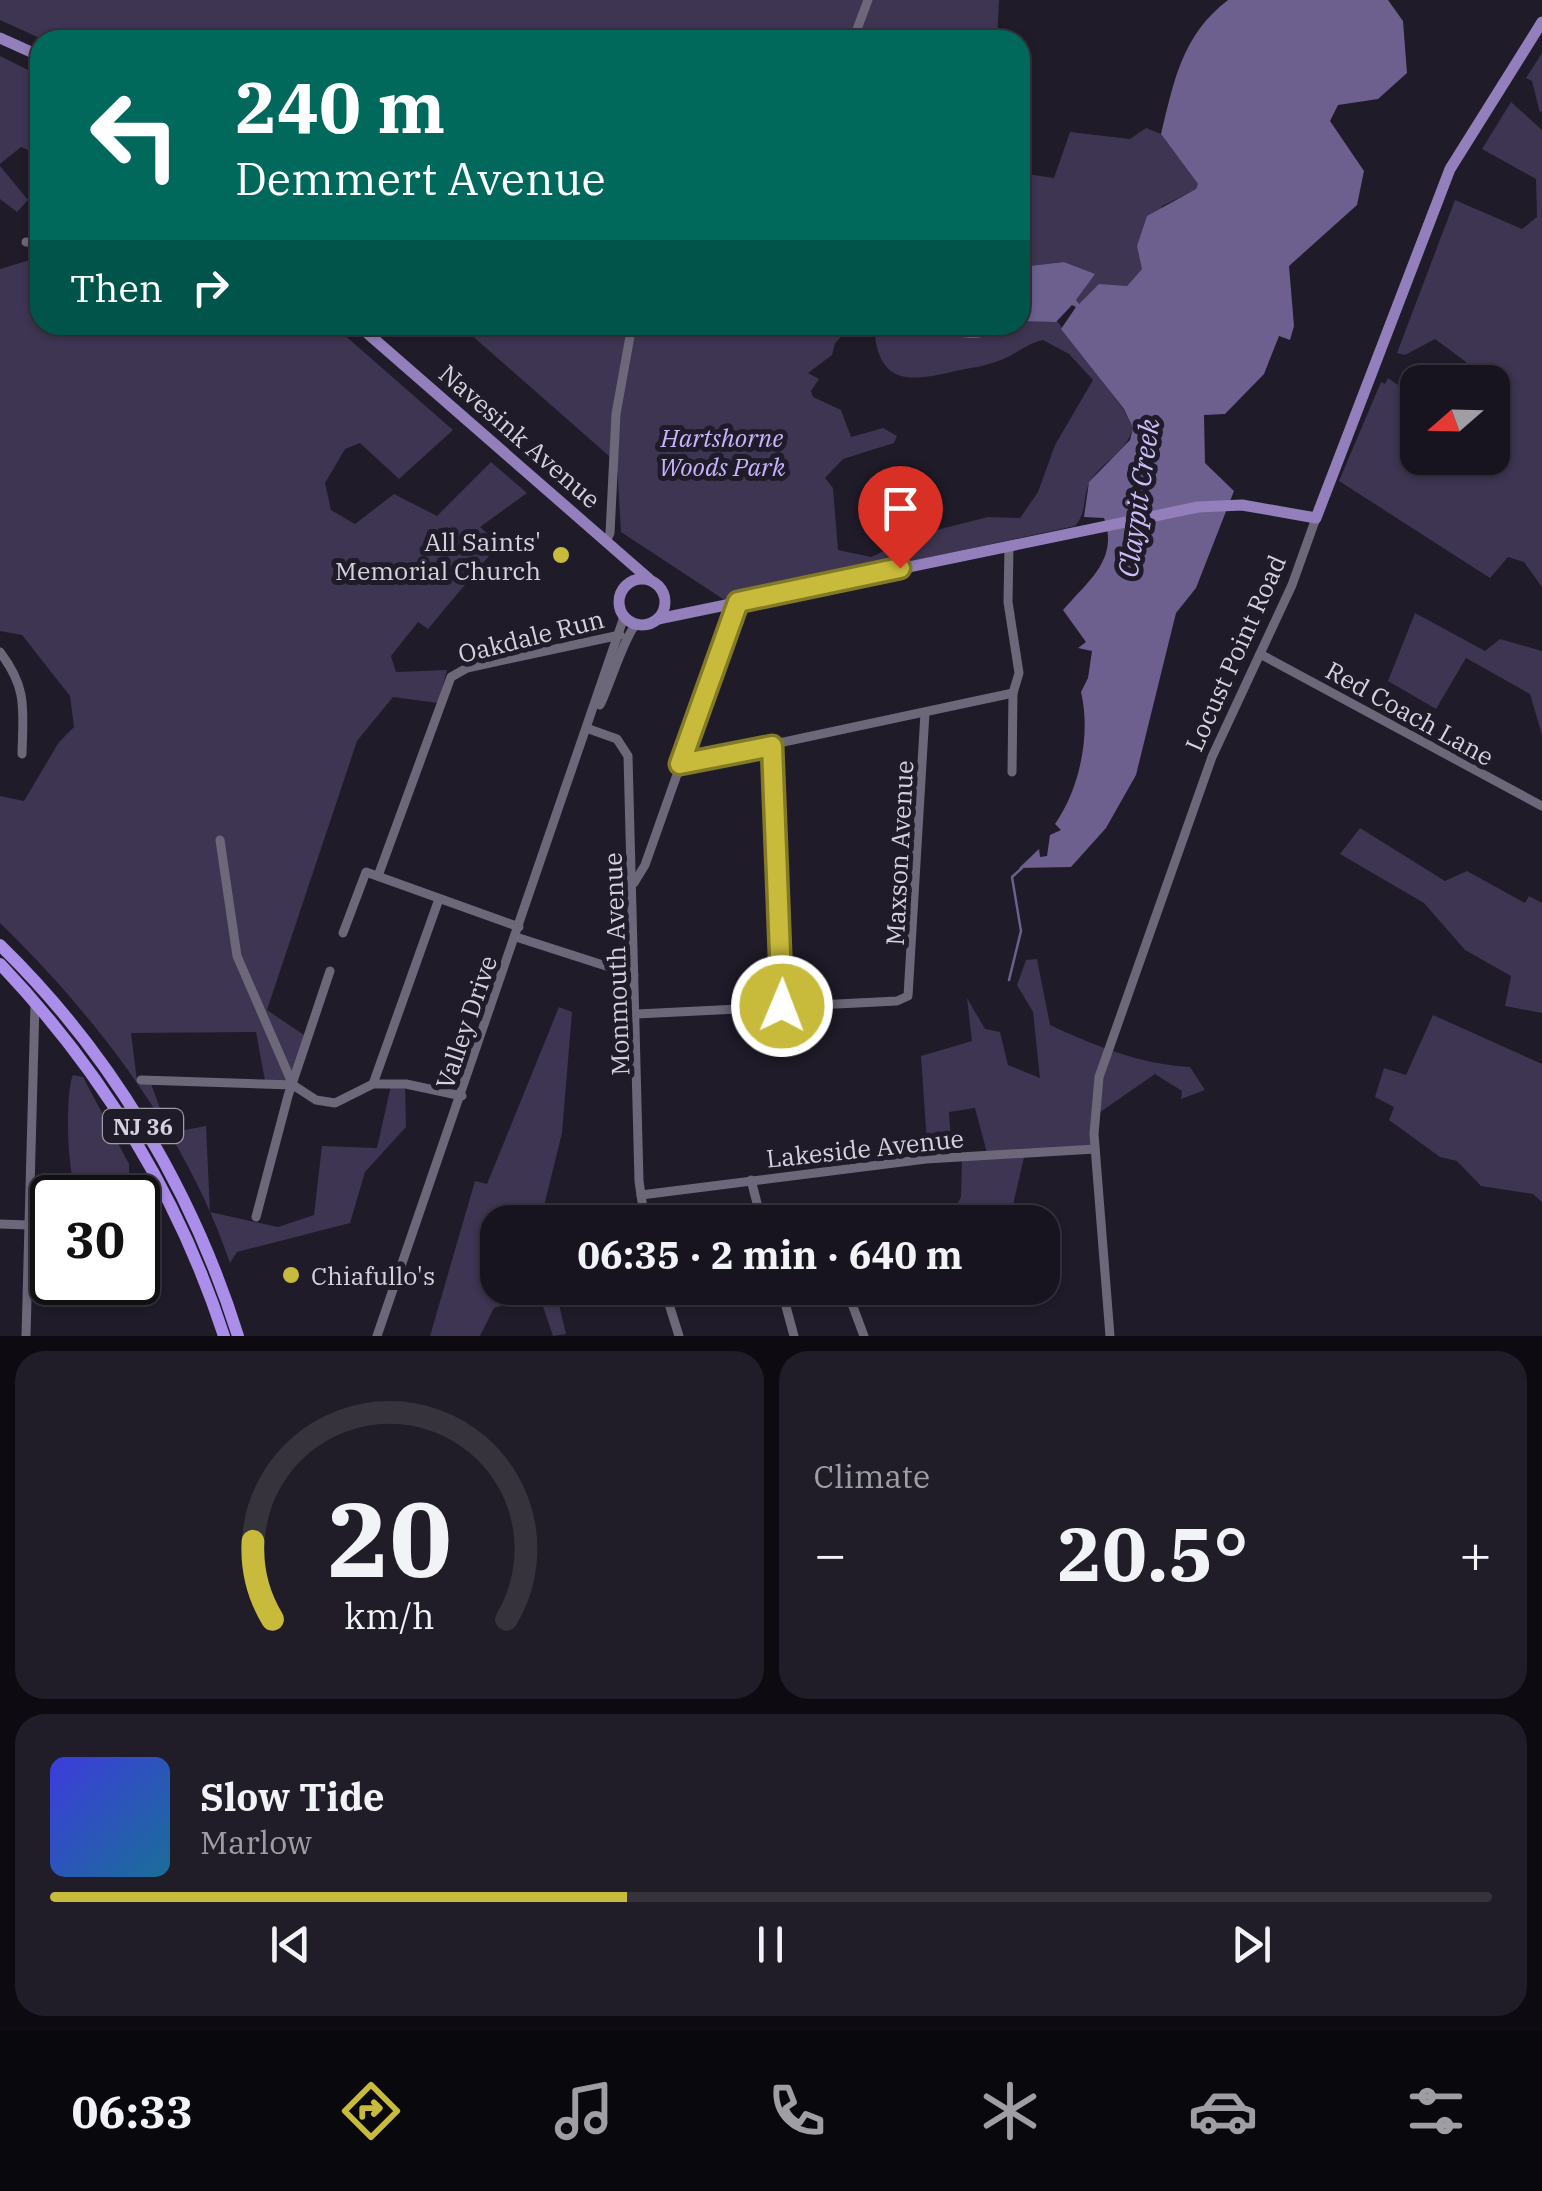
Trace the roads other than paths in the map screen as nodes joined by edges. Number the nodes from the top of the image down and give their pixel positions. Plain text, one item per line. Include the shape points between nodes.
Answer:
1 (868, 0) edge
2 (1542, 22) edge
3 (857, 30) edge
4 (0, 38) edge
5 (30, 52) edge
6 (26, 242) dead end
7 (30, 242) edge
8 (369, 335) edge
9 (630, 335) edge
10 (1316, 518) junction
11 (606, 542) junction
12 (1009, 546) junction
13 (649, 579) junction
14 (630, 582) junction
15 (664, 592) junction
16 (738, 602) junction
17 (710, 608) junction
18 (624, 617) junction
19 (658, 619) junction
20 (637, 624) junction
21 (620, 635) junction
22 (0, 652) edge
23 (1260, 654) junction
24 (1013, 692) junction
25 (926, 713) junction
26 (590, 725) junction
27 (772, 746) junction
28 (22, 754) dead end
29 (680, 764) junction
30 (1012, 772) dead end
31 (1542, 806) edge
32 (220, 840) dead end
33 (378, 876) junction
34 (632, 885) junction
35 (439, 899) junction
36 (518, 932) junction
37 (342, 933) dead end
38 (0, 945) edge
39 (0, 964) edge
40 (330, 971) dead end
41 (634, 975) junction
42 (35, 1001) junction
43 (782, 1006) junction
44 (637, 1014) junction
45 (141, 1080) dead end
46 (373, 1084) junction
47 (293, 1085) junction
48 (462, 1096) junction
49 (1095, 1149) junction
50 (751, 1180) junction
51 (640, 1195) junction
52 (642, 1205) edge
53 (758, 1205) edge
54 (256, 1217) dead end
55 (0, 1224) edge
56 (28, 1224) junction
57 (669, 1305) edge
58 (785, 1305) edge
59 (852, 1305) edge
60 (26, 1336) edge
61 (224, 1336) edge
62 (238, 1336) edge
63 (377, 1336) edge
64 (679, 1336) edge
65 (794, 1336) edge
66 (864, 1336) edge
67 (1110, 1336) edge

1 - 3 street
2 - 10 main road, Locust Point Road via 1450,169
4 - 5 main road
6 - 7 street
8 - 11 main road, Navesink Avenue
9 - 11 street
10 - 12 main road via 1231,504
10 - 23 street, Locust Point Road
11 - 13 main road, Navesink Avenue
11 - 14 main road, Navesink Avenue via 630,570
12 - 16 main road
12 - 24 street via 1008,602 1019,673
13 - 14 main road
13 - 15 main road
14 - 18 main road via 619,598
15 - 17 main road via 679,604
15 - 19 main road
16 - 17 main road
16 - 29 street
17 - 19 main road
18 - 20 main road
18 - 21 street, Valley Drive
19 - 20 main road
20 - 26 street, Valley Drive via 626,634 618,668
21 - 26 street, Valley Drive
21 - 33 street, Oakdale Run via 452,676
22 - 28 street via 22,688
23 - 31 street, Red Coach Lane
23 - 49 street, Locust Point Road via 1212,757 1112,1033 1095,1095
24 - 25 street
24 - 30 street
25 - 27 street
25 - 43 street, Maxson Avenue via 908,996
26 - 34 street, Monmouth Avenue via 628,752
26 - 36 street, Valley Drive
27 - 29 street
27 - 43 street
29 - 34 street via 645,866
32 - 47 street via 231,932
33 - 35 street
33 - 37 street via 366,872
34 - 41 street, Monmouth Avenue
35 - 36 street
35 - 46 street
36 - 41 street
36 - 48 street, Valley Drive
38 - 62 highway, NJ 36 via 84,1040 138,1117 198,1230
39 - 42 highway, NJ 36
40 - 47 street
41 - 44 street, Monmouth Avenue
42 - 56 street
42 - 61 highway, NJ 36 via 93,1074 152,1168
43 - 44 street
44 - 51 street, Monmouth Avenue
45 - 47 street
46 - 47 street via 335,1104
46 - 48 street
47 - 54 street
48 - 63 street, Valley Drive
49 - 50 street, Lakeside Avenue via 926,1158
49 - 67 street, Locust Point Road
50 - 51 street, Lakeside Avenue
50 - 53 street
51 - 52 street, Monmouth Avenue
55 - 56 street
56 - 60 street
57 - 64 street
58 - 65 street
59 - 66 street

